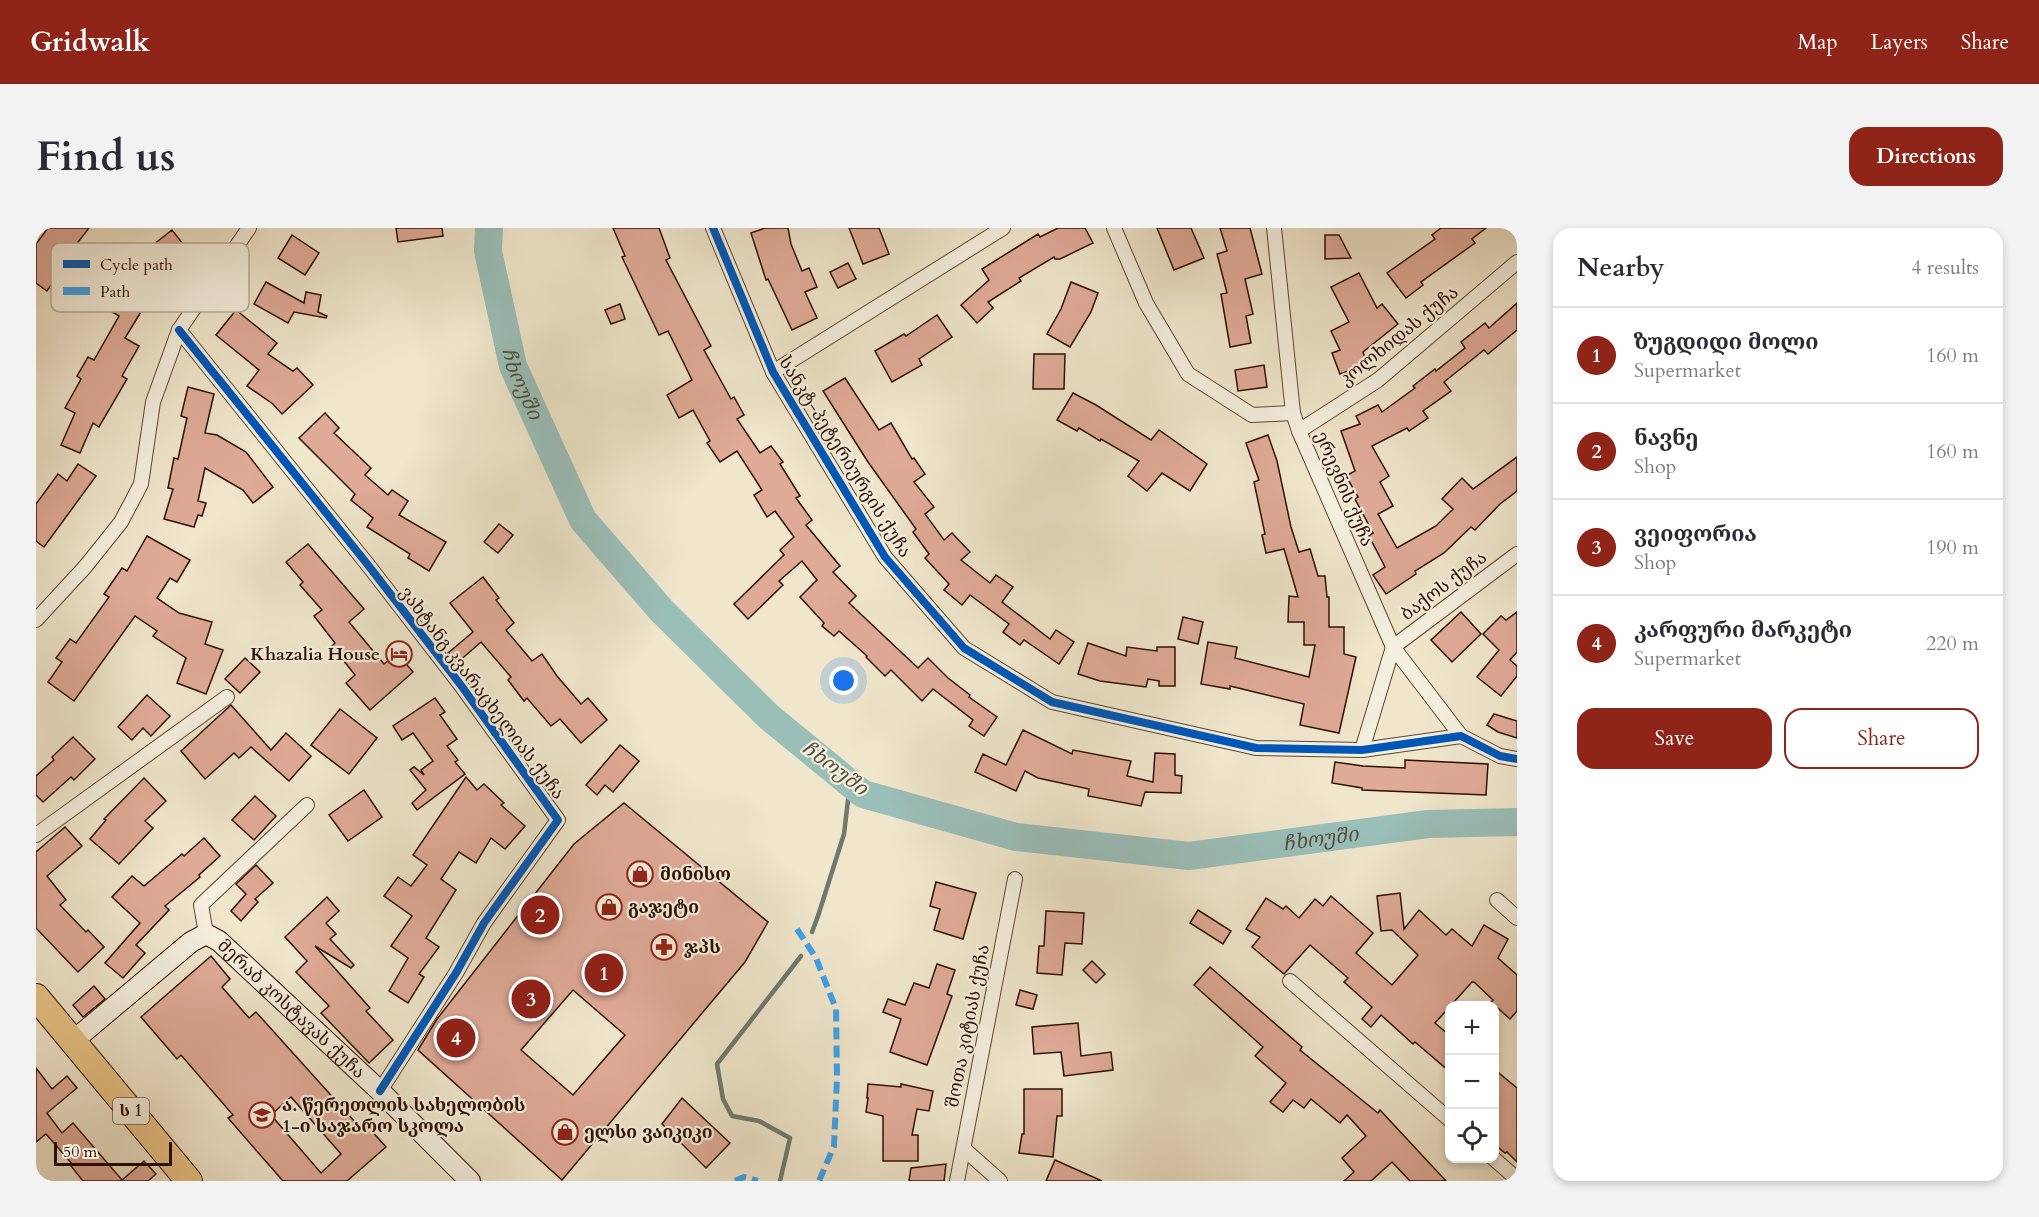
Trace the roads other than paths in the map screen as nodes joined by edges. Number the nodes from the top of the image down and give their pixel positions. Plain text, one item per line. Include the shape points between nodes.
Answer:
1 (713, 228) edge
2 (1003, 228) edge
3 (1114, 228) edge
4 (1274, 228) edge
5 (1517, 262) edge
6 (190, 312) edge
7 (179, 330) junction
8 (773, 372) junction
9 (1293, 413) junction
10 (1299, 431) junction
11 (1517, 554) edge
12 (36, 620) edge
13 (1393, 647) junction
14 (227, 697) dead end
15 (1461, 736) junction
16 (1362, 750) junction
17 (1517, 759) edge
18 (307, 804) dead end
19 (36, 835) edge
20 (1015, 879) dead end
21 (1497, 900) dead end
22 (1517, 918) edge
23 (206, 934) junction
24 (1290, 981) dead end
25 (36, 997) edge
26 (73, 1041) junction
27 (380, 1091) junction
28 (1445, 1117) edge
29 (964, 1149) junction
30 (1499, 1163) edge
31 (1517, 1179) edge
32 (189, 1181) edge
33 (470, 1181) edge
34 (957, 1181) edge
35 (1000, 1181) edge

1 - 8 street, სანკტ-პეტერბურგის ქუჩა
2 - 8 street
3 - 9 street via 1146,303 1188,374 1251,415
4 - 9 street, ერევნის ქუჩა
5 - 10 street, კოლხიდას ქუჩა via 1378,380
6 - 7 street
7 - 12 street via 153,402 141,484 121,522
7 - 27 street, ვახტანგ კვარაცხელიას ქუჩა via 453,675 558,820 484,923
8 - 16 street, სანკტ-პეტერბურგის ქუჩა via 885,556 964,648 1052,702 1256,748
9 - 10 street, ერევნის ქუჩა
10 - 13 street, ერევნის ქუჩა
11 - 13 street, ბაქოს ქუჩა
13 - 15 street, ერევნის ქუჩა
13 - 16 street
14 - 19 street
15 - 16 street, სანკტ-პეტერბურგის ქუჩა
15 - 17 street via 1500,756
18 - 23 street via 201,904
20 - 29 street, შოთა კიტიას ქუჩა
21 - 22 street
23 - 26 main road, მერაბ კოსტავას ქუჩა via 191,942
23 - 27 main road, მერაბ კოსტავას ქუჩა via 219,941
24 - 28 street
25 - 26 highway, ს 1
26 - 32 highway, ს 1
27 - 33 main road, მერაბ კოსტავას ქუჩა
29 - 34 street, შოთა კიტიას ქუჩა
29 - 35 street
30 - 31 street

